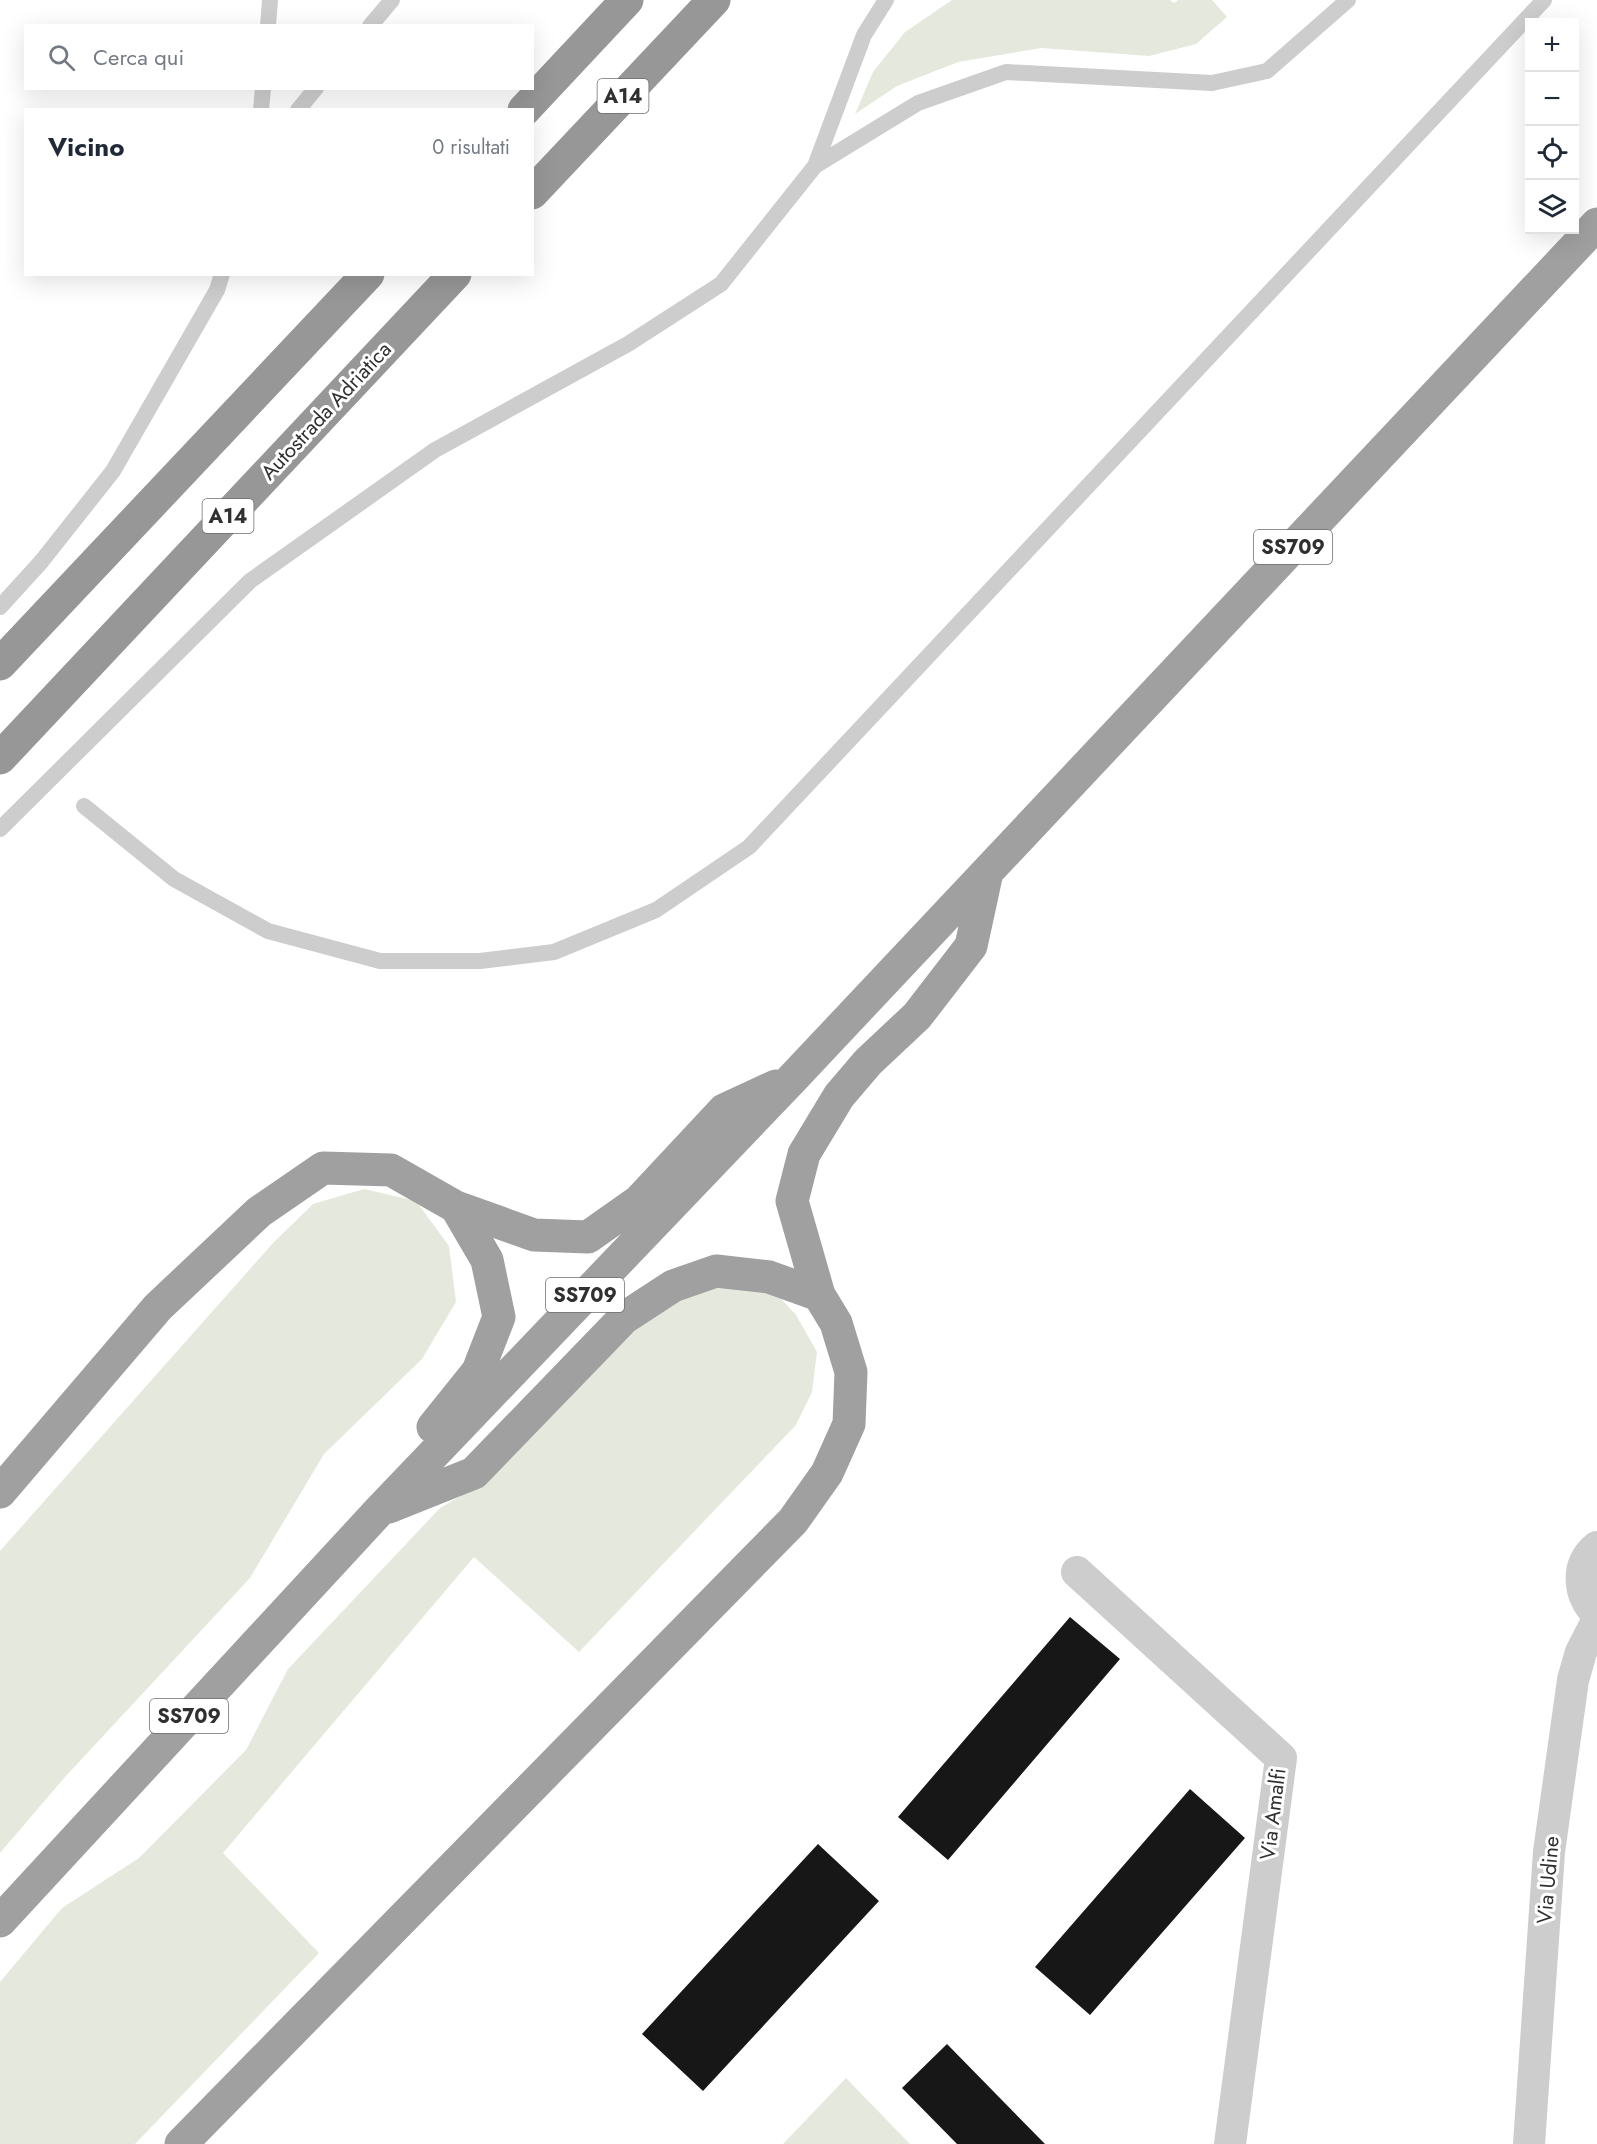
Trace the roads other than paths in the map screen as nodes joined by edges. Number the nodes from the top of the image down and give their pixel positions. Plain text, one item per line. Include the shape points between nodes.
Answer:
1 (270, 0) edge
2 (392, 0) edge
3 (627, 0) edge
4 (714, 0) edge
5 (886, 0) edge
6 (1348, 0) edge
7 (1544, 0) edge
8 (268, 24) edge
9 (372, 24) edge
10 (263, 90) edge
11 (314, 90) edge
12 (261, 108) edge
13 (300, 108) edge
14 (526, 108) edge
15 (814, 166) junction
16 (534, 191) edge
17 (1597, 224) edge
18 (222, 276) edge
19 (366, 276) edge
20 (453, 276) edge
21 (0, 607) edge
22 (0, 664) edge
23 (0, 758) edge
24 (84, 806) dead end
25 (0, 829) edge
26 (987, 870) junction
27 (792, 1079) junction
28 (456, 1207) junction
29 (819, 1294) junction
30 (0, 1492) edge
31 (379, 1511) junction
32 (1597, 1547) edge
33 (1077, 1572) dead end
34 (1597, 1614) edge
35 (1597, 1622) edge
36 (0, 1922) edge
37 (181, 2144) edge
38 (1230, 2144) edge
39 (1529, 2144) edge

1 - 8 lane
2 - 9 lane
3 - 14 highway
4 - 16 highway, A14
5 - 15 lane via 864,35
6 - 15 lane via 1267,71 1212,83 1006,72 918,103
7 - 24 lane via 749,847 656,910 554,952 480,961 380,961 268,931 174,879
10 - 12 lane
11 - 13 lane
15 - 25 lane via 721,284 628,344 435,450 250,581
17 - 26 highway, SS709
18 - 21 lane via 218,290 113,471
19 - 22 highway
20 - 23 highway, Autostrada Adriatica / A14
26 - 27 highway, SS709
26 - 29 highway via 971,946 917,1016 839,1096 804,1154 792,1201
27 - 28 highway via 724,1110 639,1201 588,1238 534,1235
27 - 31 highway, SS709
28 - 30 highway via 391,1170 323,1168 259,1212 159,1307
28 - 31 highway via 487,1260 500,1317 478,1371 414,1451
29 - 31 highway via 769,1277 716,1271 673,1286 624,1318 474,1473
29 - 37 highway via 836,1323 851,1372 849,1424 827,1473 793,1521
31 - 36 highway, SS709
32 - 34 street via 1584,1564 1581,1578 1582,1593
33 - 38 street, Via Amalfi via 1281,1758
35 - 39 street, Via Udine via 1581,1652 1573,1680 1551,1840

